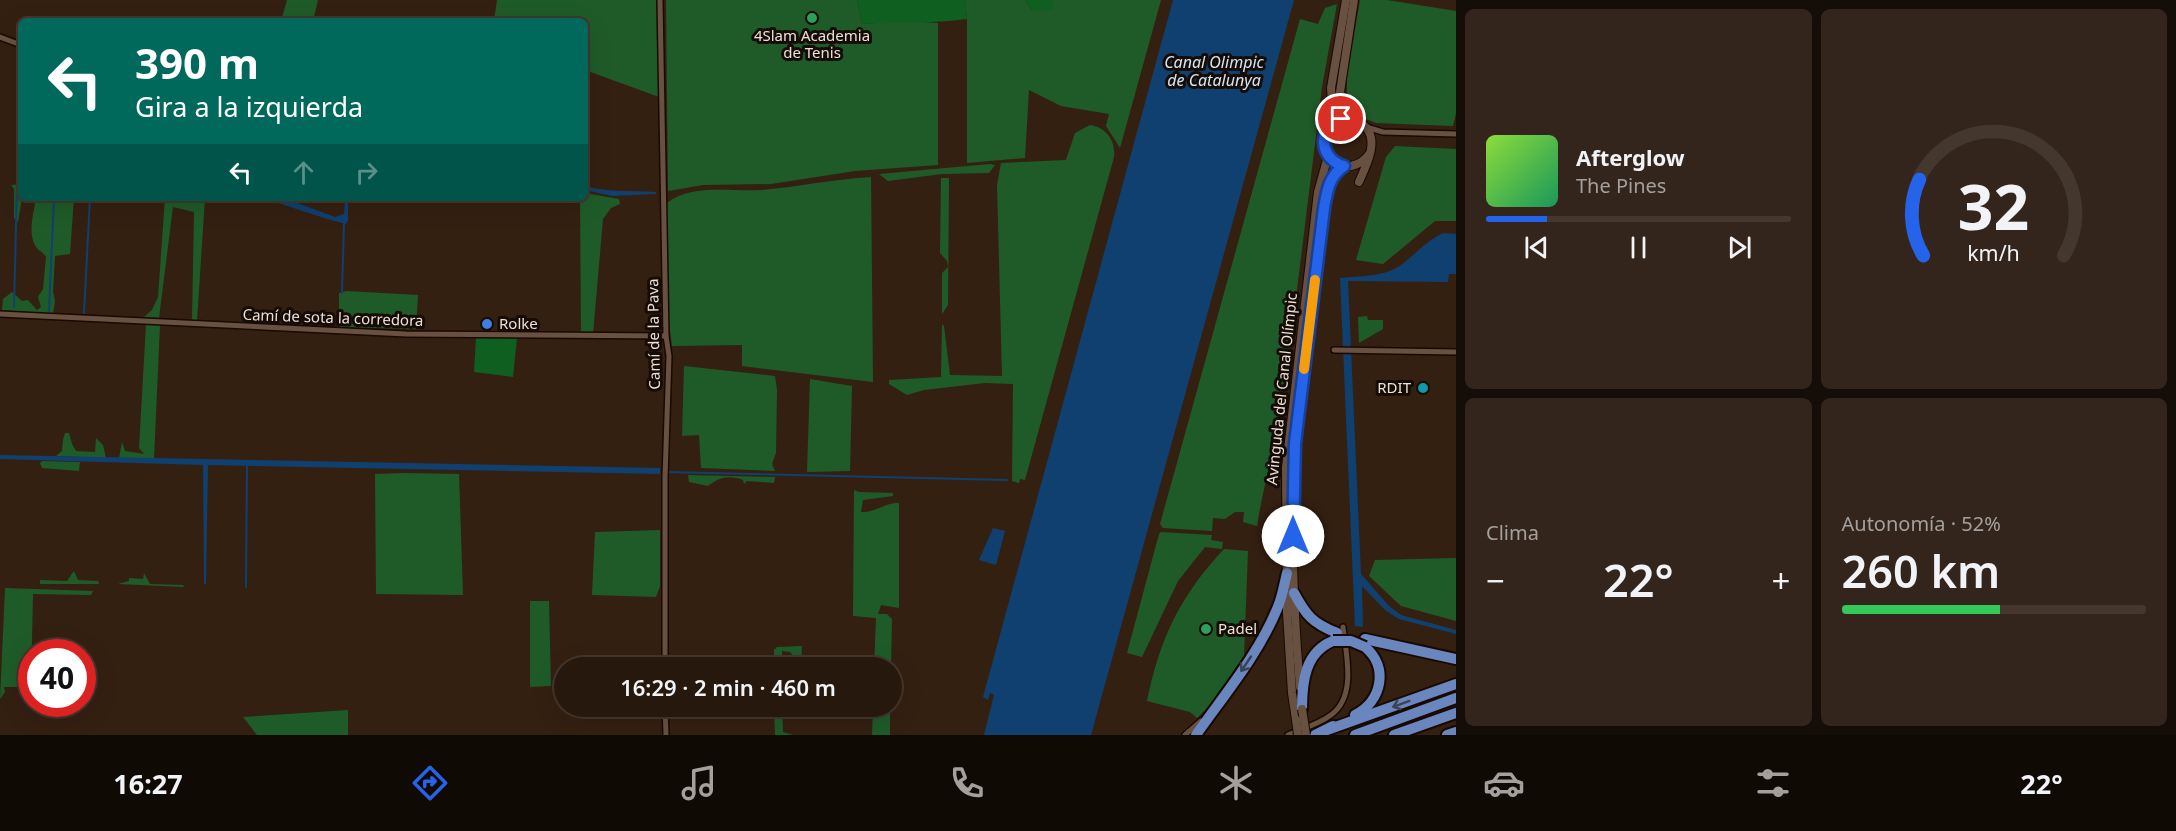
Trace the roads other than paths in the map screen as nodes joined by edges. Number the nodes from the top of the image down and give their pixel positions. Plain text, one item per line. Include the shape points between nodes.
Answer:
1 (660, 0) edge
2 (1346, 0) edge
3 (1354, 0) edge
4 (0, 37) edge
5 (18, 44) edge
6 (1354, 120) junction
7 (1330, 126) junction
8 (1366, 127) junction
9 (1383, 132) junction
10 (1456, 134) edge
11 (1372, 142) junction
12 (1370, 153) junction
13 (1328, 156) junction
14 (1348, 166) junction
15 (0, 314) edge
16 (666, 336) junction
17 (1336, 350) dead end
18 (1456, 352) edge
19 (1287, 573) junction
20 (1294, 593) junction
21 (1338, 633) junction
22 (1365, 643) junction
23 (665, 657) edge
24 (1456, 659) edge
25 (1456, 684) edge
26 (1456, 698) edge
27 (1215, 708) junction
28 (1302, 709) junction
29 (1456, 712) edge
30 (665, 717) edge
31 (1327, 730) junction
32 (1456, 732) edge
33 (666, 735) edge
34 (1185, 735) edge
35 (1196, 735) edge
36 (1288, 735) edge
37 (1298, 735) edge
38 (1306, 735) edge
39 (1315, 735) edge
40 (1355, 735) edge
41 (1394, 735) edge
42 (1447, 735) edge

1 - 16 street, Camí de la Pava
2 - 7 street via 1331,88
3 - 6 street via 1340,92 1344,107
4 - 5 street
6 - 7 street via 1341,119
6 - 8 street
7 - 13 street via 1323,146
8 - 9 street
8 - 11 street
9 - 10 street
9 - 11 street
11 - 12 street
12 - 14 street via 1360,163
12 - 14 street via 1359,182 1358,171
13 - 14 street via 1333,162
13 - 19 street, Avinguda del Canal Olímpic via 1318,192 1288,440
14 - 20 street, Avinguda del Canal Olímpic via 1334,175 1328,188 1301,391 1293,482
15 - 16 street, Camí de sota la corredora via 406,334
16 - 23 street, Camí de la Pava via 669,356
17 - 18 street
19 -> 27 highway via 1281,599 1266,632
19 - 37 street, Avinguda del Canal Olímpic, bridge
20 - 21 highway via 1310,619
20 - 28 street, Avinguda del Canal Olímpic
21 - 22 highway, bridge
21 - 28 highway via 1310,663 1302,690
21 - 36 street via 1347,686 1342,703 1330,716
22 - 24 highway
22 - 31 highway via 1378,665 1377,693 1359,714
25 -> 31 highway
26 - 40 highway
27 - 34 street
27 - 35 highway
28 - 38 street, Avinguda del Canal Olímpic, bridge
29 - 41 highway
30 - 33 street
31 - 39 highway
32 - 42 highway

